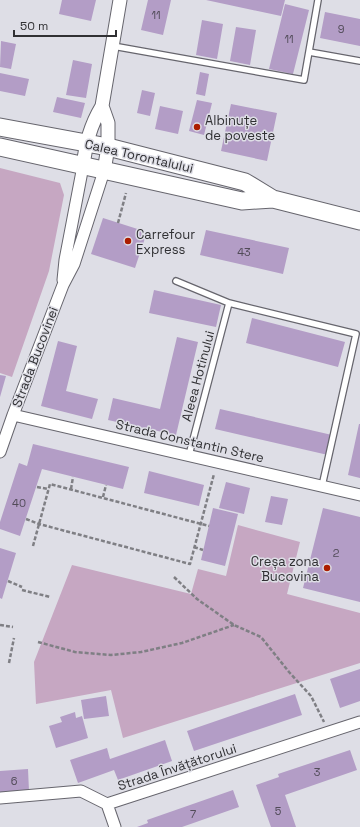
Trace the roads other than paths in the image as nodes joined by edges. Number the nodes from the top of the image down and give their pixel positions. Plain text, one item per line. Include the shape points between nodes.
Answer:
1 (120, 0) edge
2 (318, 0) edge
3 (112, 46) junction
4 (309, 52) junction
5 (360, 61) edge
6 (102, 106) junction
7 (0, 127) edge
8 (86, 143) junction
9 (0, 147) edge
10 (108, 147) junction
11 (83, 166) junction
12 (104, 171) junction
13 (273, 200) junction
14 (360, 221) edge
15 (176, 281) dead end
16 (63, 285) junction
17 (229, 303) junction
18 (358, 333) edge
19 (13, 415) junction
20 (0, 452) edge
21 (189, 455) junction
22 (322, 486) junction
23 (360, 495) edge
24 (360, 722) edge
25 (0, 798) edge
26 (107, 804) junction
27 (115, 827) edge

1 - 3 street
2 - 4 lane
3 - 4 lane via 304,80
3 - 6 street
4 - 5 lane
6 - 8 street, Strada Bucovinei
6 - 10 street via 108,123
7 - 8 main road, Calea Torontalului
8 - 10 main road, Calea Torontalului
8 - 11 street, Strada Bucovinei
9 - 11 main road, Calea Torontalului
10 - 12 street
10 - 13 main road, Calea Torontalului via 245,182
11 - 12 main road, Calea Torontalului
11 - 16 street, Strada Bucovinei via 65,260
12 - 13 main road, Calea Torontalului via 242,201
12 - 16 street, Strada Bucovinei via 74,264
13 - 14 main road, Calea Torontalului
15 - 17 lane
16 - 19 street, Strada Bucovinei
17 - 18 lane
17 - 21 lane, Aleea Hotinului
18 - 22 lane
19 - 20 street, Strada Bucovinei
19 - 21 street, Strada Constantin Stere
21 - 22 street, Strada Constantin Stere
22 - 23 street, Strada Constantin Stere
24 - 26 street, Strada Învățătorului
25 - 26 street, Strada Învățătorului via 82,791
26 - 27 street

